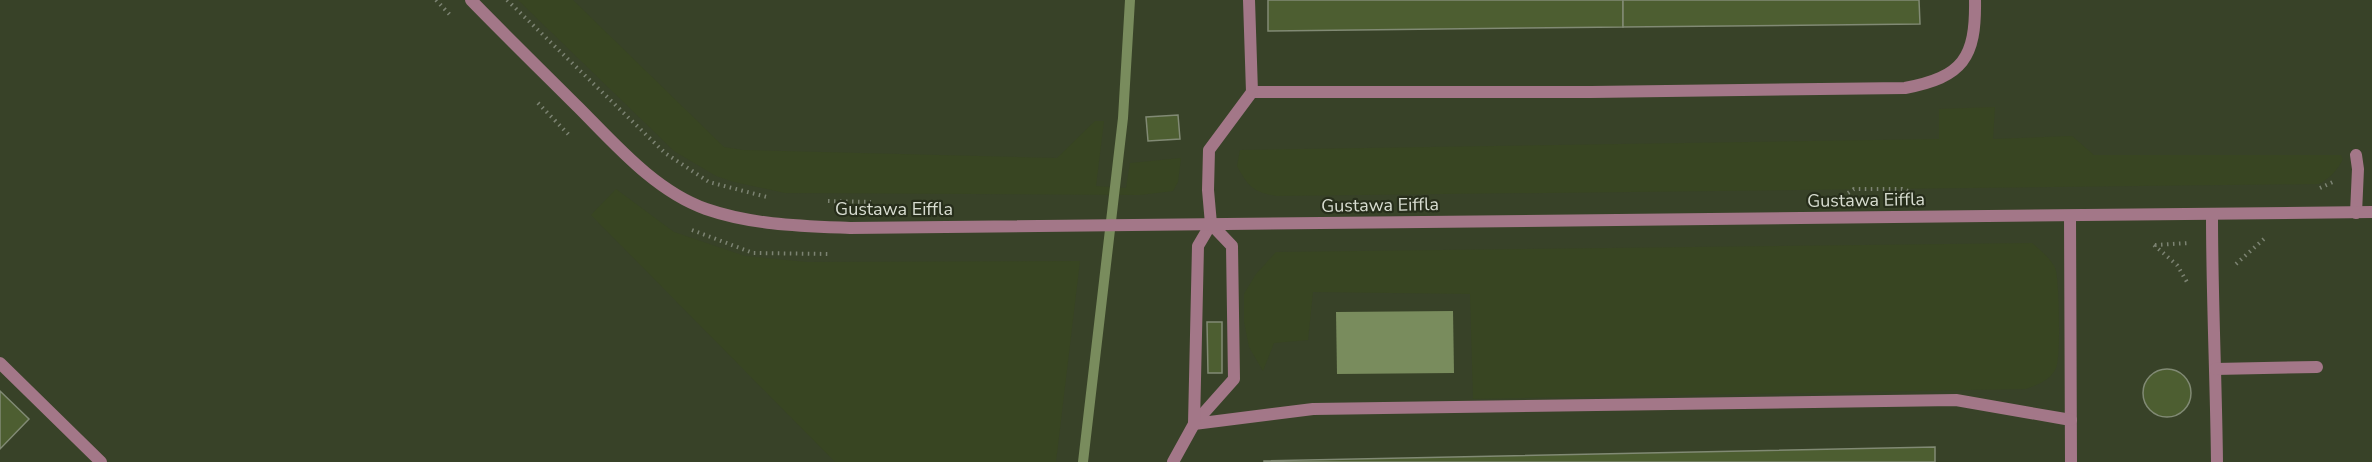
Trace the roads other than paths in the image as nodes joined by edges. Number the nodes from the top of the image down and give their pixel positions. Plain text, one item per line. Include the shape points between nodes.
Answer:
1 (471, 0) edge
2 (1249, 0) edge
3 (1975, 0) edge
4 (1251, 92) junction
5 (2356, 155) dead end
6 (2372, 212) edge
7 (2356, 213) junction
8 (2212, 214) junction
9 (2070, 216) junction
10 (1211, 224) junction
11 (0, 363) edge
12 (2317, 367) dead end
13 (2216, 369) junction
14 (2071, 420) junction
15 (1194, 424) junction
16 (101, 462) edge
17 (1173, 462) edge
18 (2071, 462) edge
19 (2217, 462) edge

1 - 10 street, Gustawa Eiffla via 612,141 654,178 704,208 741,219 850,228
2 - 4 street
3 - 4 street via 1972,46 1957,69 1933,83 1905,88
4 - 10 street via 1209,150
5 - 7 street
6 - 7 street, Gustawa Eiffla
7 - 8 street, Gustawa Eiffla
8 - 9 street, Gustawa Eiffla
8 - 13 street via 2211,307
9 - 10 street, Gustawa Eiffla
9 - 14 street
10 - 15 street via 1198,246
10 - 15 street via 1232,246 1234,379
11 - 16 street
12 - 13 street
13 - 19 street
14 - 15 street via 1956,400 1313,409
14 - 18 street
15 - 17 street

